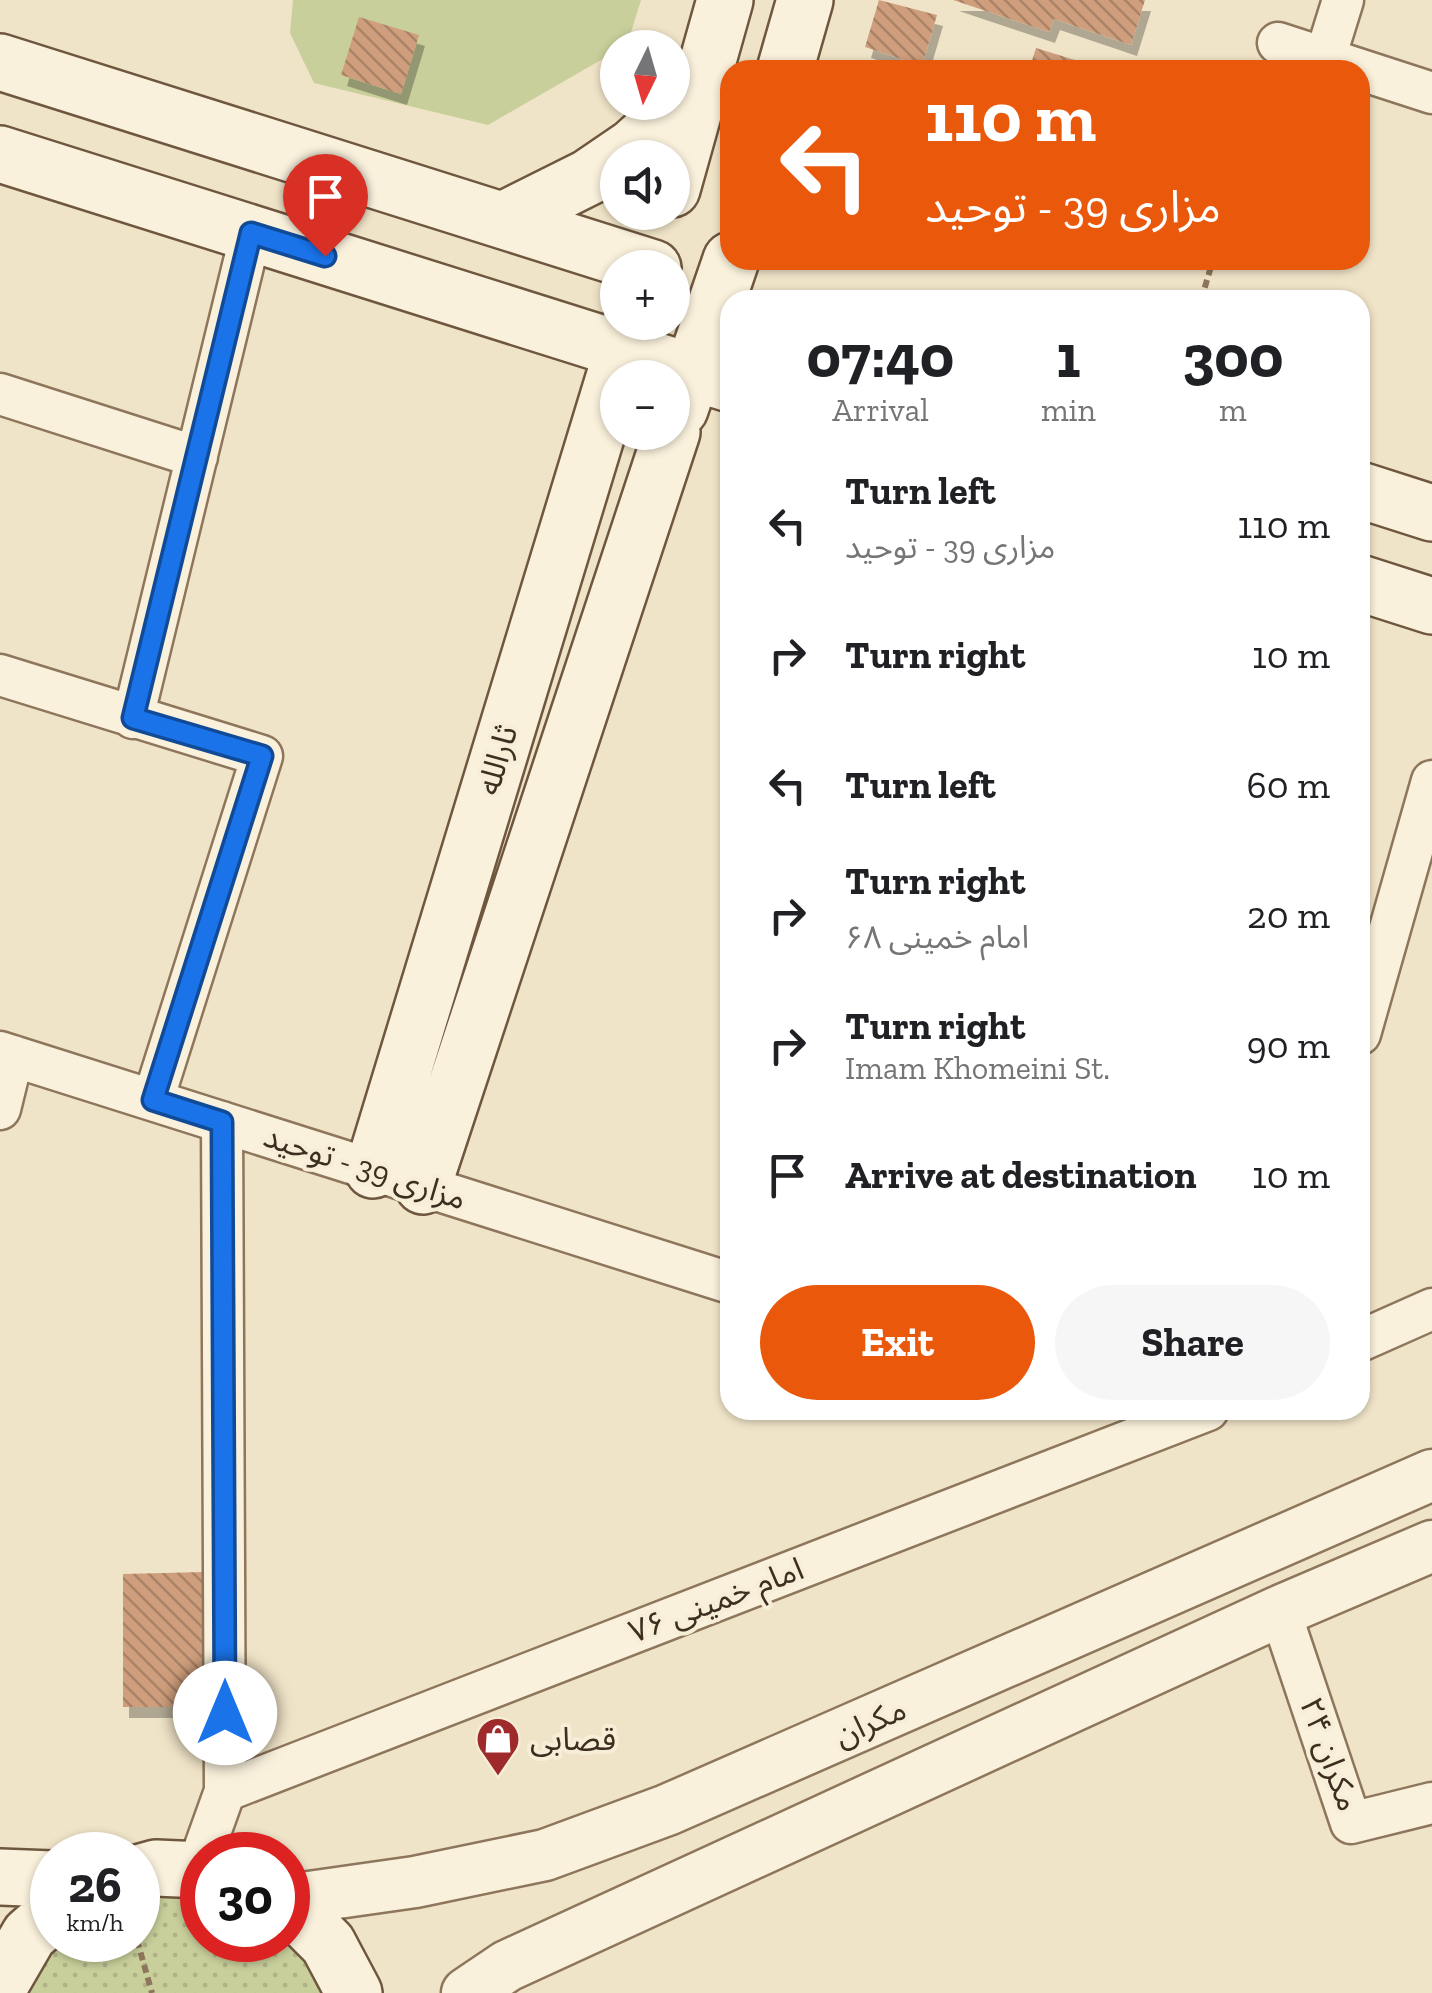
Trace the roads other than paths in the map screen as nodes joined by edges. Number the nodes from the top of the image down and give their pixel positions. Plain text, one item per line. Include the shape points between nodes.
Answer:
1 (725, 0) edge
2 (805, 0) edge
3 (1343, 0) edge
4 (1278, 43) dead end
5 (1324, 58) junction
6 (788, 60) edge
7 (1330, 60) edge
8 (0, 62) edge
9 (1370, 72) edge
10 (702, 85) junction
11 (1432, 92) edge
12 (686, 140) edge
13 (0, 154) edge
14 (503, 220) junction
15 (251, 233) junction
16 (600, 251) edge
17 (720, 281) edge
18 (600, 329) edge
19 (625, 340) edge
20 (634, 340) edge
21 (711, 378) edge
22 (0, 394) edge
23 (690, 407) edge
24 (665, 450) edge
25 (196, 457) junction
26 (1370, 493) edge
27 (1432, 513) edge
28 (1370, 586) edge
29 (1432, 606) edge
30 (0, 675) edge
31 (133, 718) junction
32 (1432, 781) edge
33 (1370, 999) edge
34 (6, 1054) edge
35 (153, 1100) junction
36 (0, 1109) edge
37 (222, 1122) junction
38 (398, 1178) junction
39 (720, 1280) edge
40 (1432, 1309) edge
41 (1370, 1337) edge
42 (1184, 1420) edge
43 (1432, 1475) edge
44 (1432, 1546) edge
45 (1280, 1611) junction
46 (225, 1792) junction
47 (1432, 1803) edge
48 (212, 1832) edge
49 (0, 1877) edge
50 (30, 1879) edge
51 (310, 1899) edge
52 (310, 1925) edge
53 (30, 1935) edge
54 (0, 1984) edge
55 (354, 1993) edge
56 (467, 1993) edge

1 - 10 main road
2 - 6 main road
3 - 5 street
4 - 5 street
5 - 7 street
8 - 14 main road
9 - 11 street
10 - 12 main road
10 - 14 main road via 589,177
13 - 15 main road
14 - 16 main road
15 - 18 main road
15 - 25 street
17 - 21 main road, ثارالله
19 - 38 main road, ثارالله
20 - 21 main road
21 - 23 main road, ثارالله
22 - 25 street
24 - 38 main road, ثارالله
25 - 31 street
26 - 27 main road
28 - 29 main road
30 - 31 street
31 - 35 street via 262,756
32 - 33 street
34 - 35 street, مزاری 39 - توحید
34 - 36 street
35 - 37 street, مزاری 39 - توحید
37 - 38 street, مزاری 39 - توحید
37 - 46 street
38 - 39 street, مزاری 39 - توحید
40 - 41 street
42 - 46 street, امام خمینی ۷۶
43 - 51 street, مکران via 667,1810 545,1855
44 - 45 street
45 - 47 street, مکران ۲۴ via 1352,1823
45 - 56 street via 507,1966
46 - 48 street
49 - 50 main road
52 - 55 main road
53 - 54 main road

